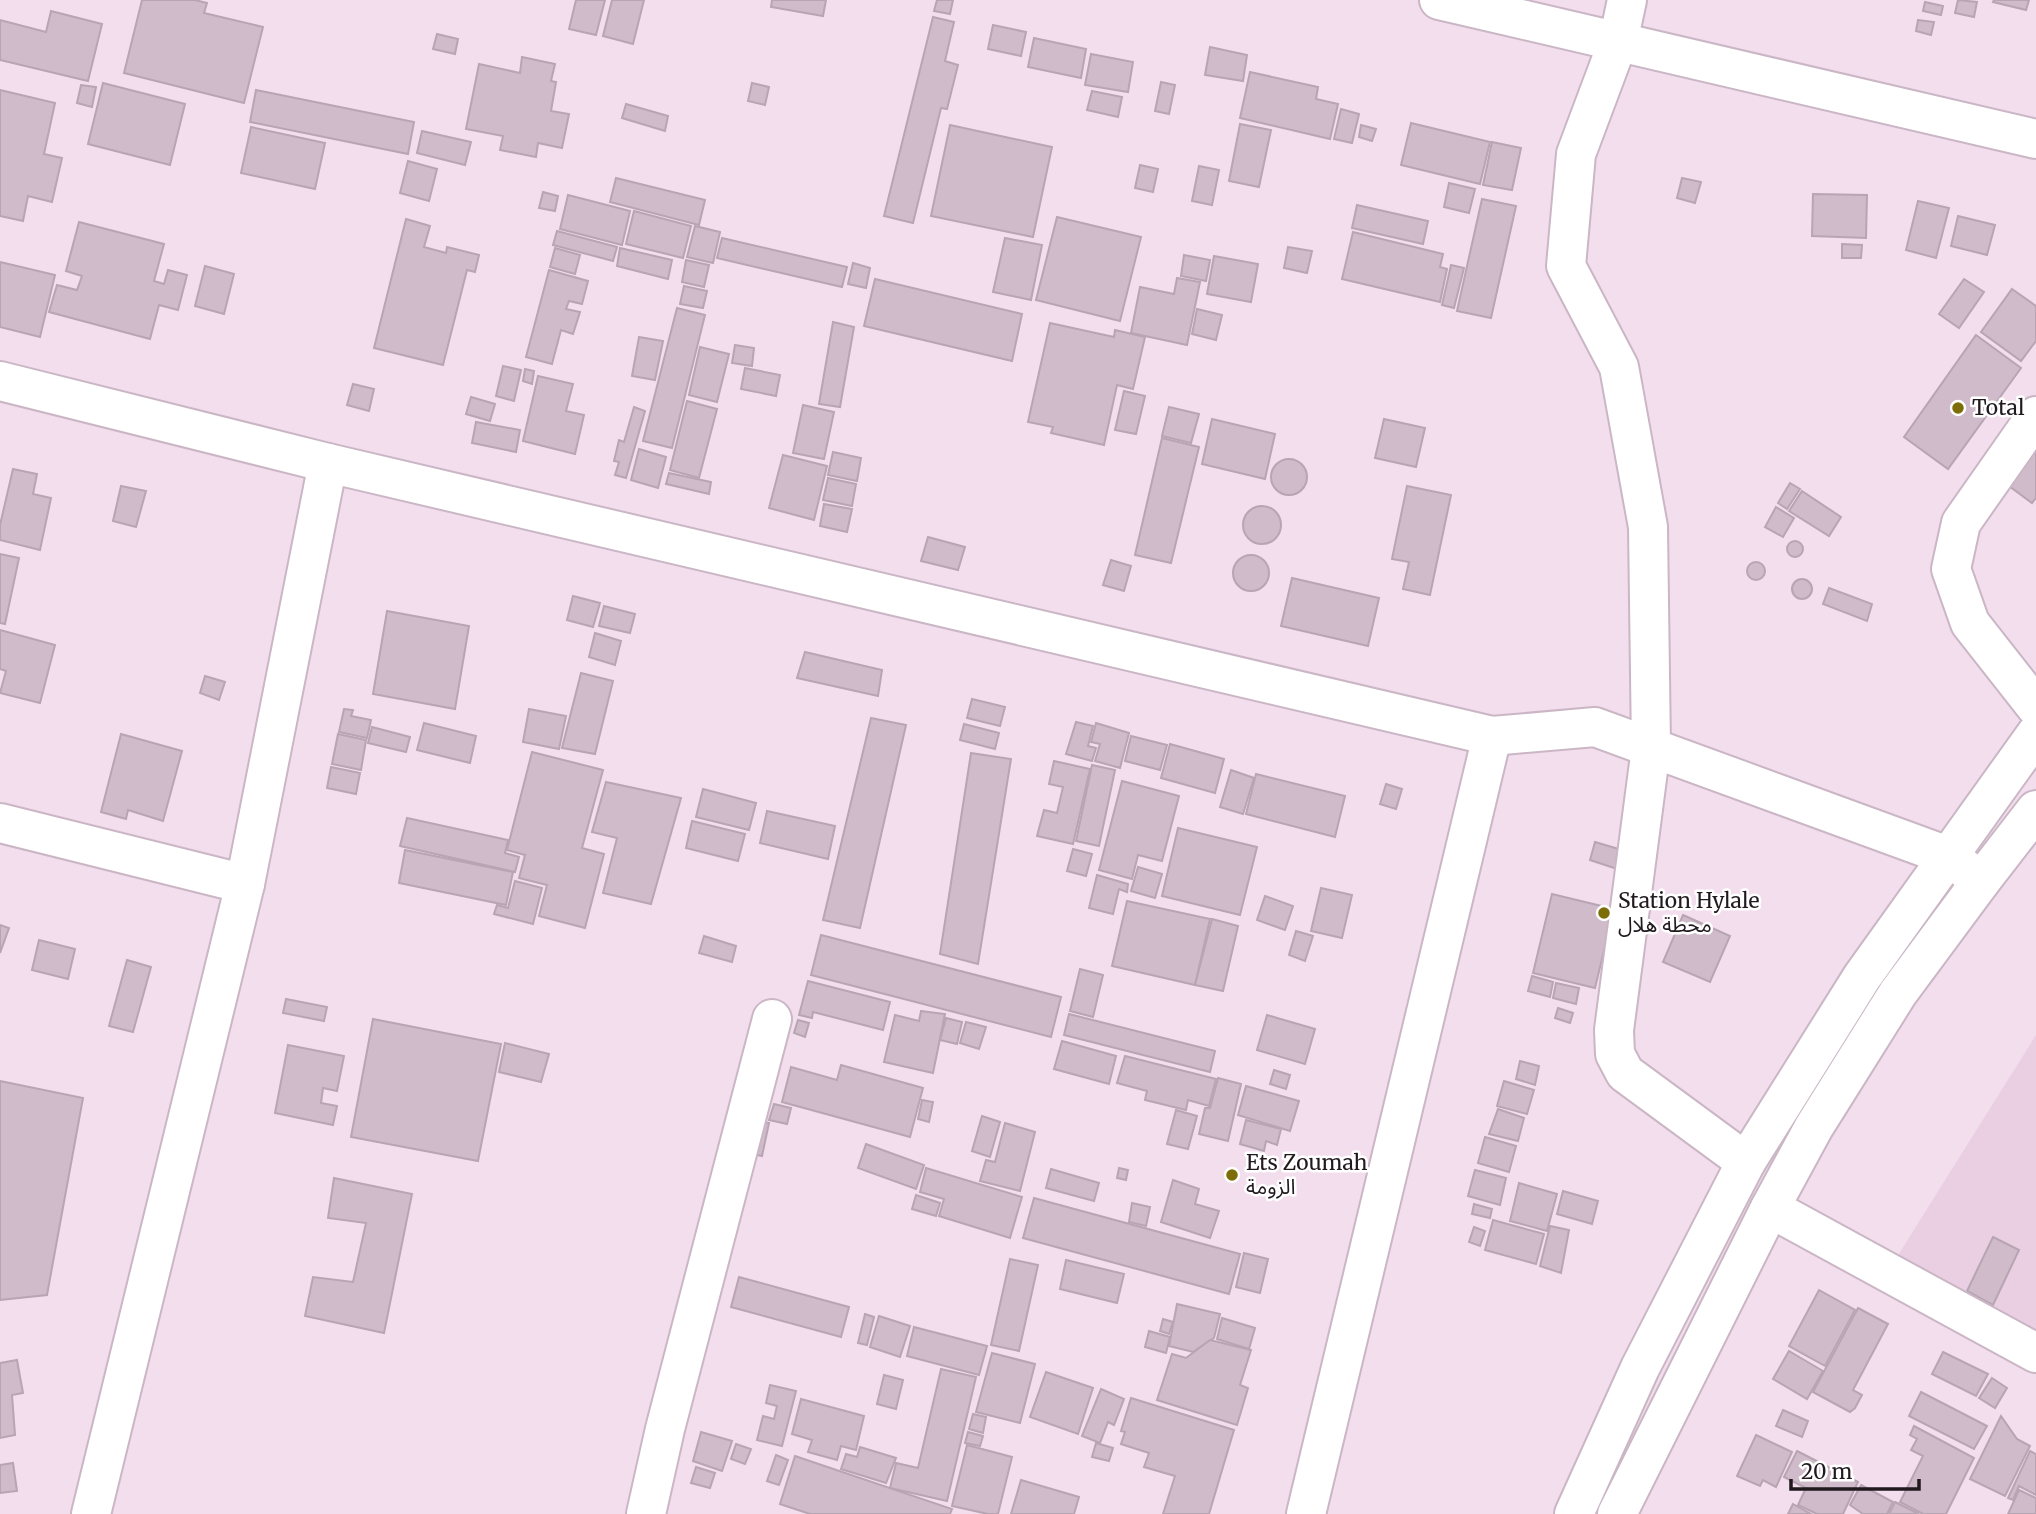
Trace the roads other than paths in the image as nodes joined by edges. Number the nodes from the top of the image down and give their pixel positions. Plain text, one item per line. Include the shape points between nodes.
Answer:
1 (1439, 0) edge
2 (1627, 0) edge
3 (1618, 42) junction
4 (2036, 139) edge
5 (0, 381) edge
6 (2036, 416) edge
7 (328, 463) junction
8 (2036, 707) edge
9 (2036, 734) edge
10 (1492, 736) junction
11 (1651, 748) junction
12 (2036, 810) edge
13 (0, 823) edge
14 (1948, 856) junction
15 (1981, 881) junction
16 (245, 884) junction
17 (772, 1019) dead end
18 (1746, 1162) junction
19 (1770, 1208) junction
20 (2036, 1353) edge
21 (91, 1514) edge
22 (646, 1514) edge
23 (1306, 1514) edge
24 (1574, 1514) edge
25 (1617, 1514) edge

1 - 3 street
2 - 3 street
3 - 4 street
3 - 11 street via 1576,154 1566,267 1619,367 1648,527
5 - 7 street
6 - 8 street via 1961,523 1951,569 1970,623
7 - 10 street
7 - 16 street
9 - 14 street
10 - 11 street via 1595,727
10 - 23 street
11 - 14 street
11 - 18 street via 1614,1030 1615,1054 1625,1073
12 - 15 street
13 - 16 street
14 - 15 street
14 - 18 street via 1862,977
15 - 19 street via 1898,993 1814,1127
16 - 21 street
17 - 22 street
18 - 24 street via 1640,1368
19 - 20 street
19 - 25 street

